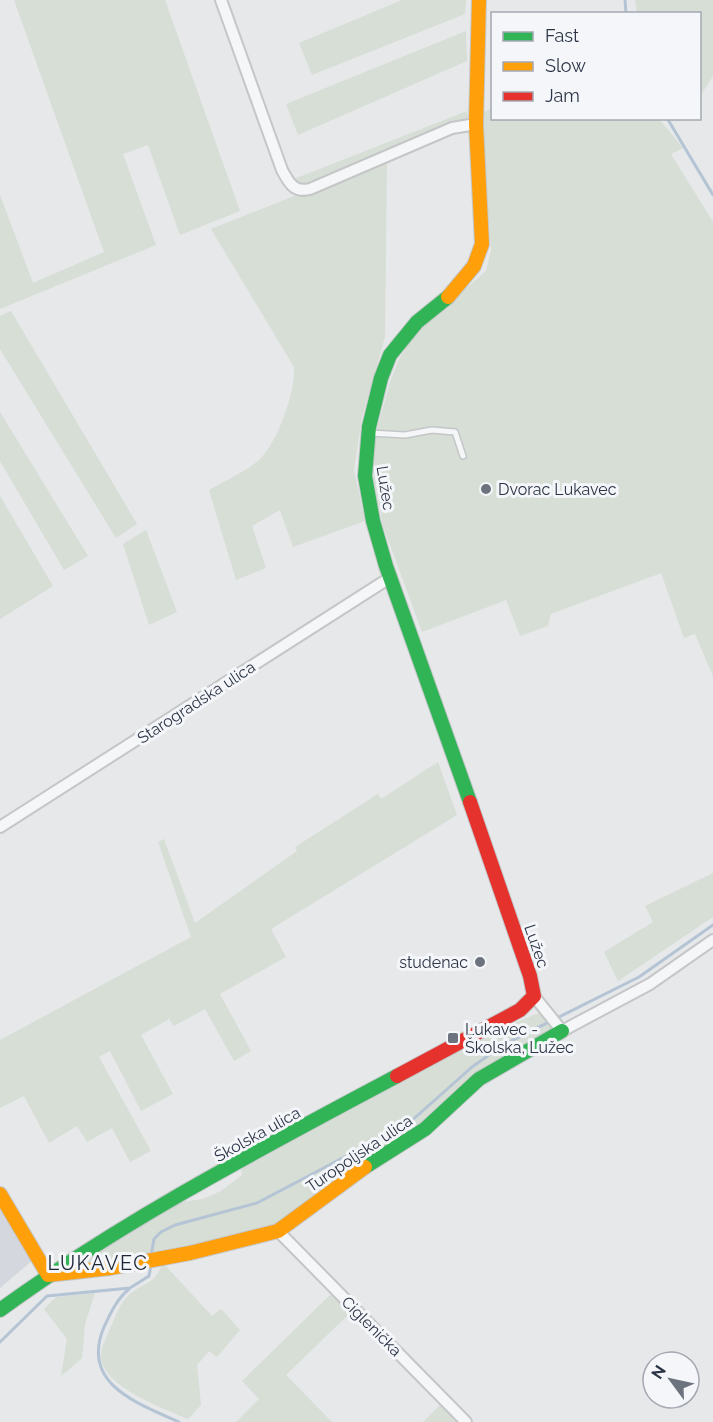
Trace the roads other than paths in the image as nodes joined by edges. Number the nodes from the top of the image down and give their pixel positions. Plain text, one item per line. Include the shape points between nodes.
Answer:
1 (221, 0) edge
2 (479, 0) edge
3 (477, 124) junction
4 (369, 433) junction
5 (463, 456) dead end
6 (392, 577) junction
7 (0, 827) edge
8 (713, 940) edge
9 (534, 996) junction
10 (560, 1028) junction
11 (0, 1194) edge
12 (278, 1231) junction
13 (48, 1275) junction
14 (0, 1310) edge
15 (466, 1422) edge

1 - 3 street via 282,170 294,188 310,189 452,129
2 - 3 street, Lužec
3 - 4 street, Lužec via 482,244 478,261 462,285 406,330 395,344 383,373
4 - 5 lane via 455,432
4 - 6 street, Lužec via 364,461 367,494
6 - 7 street, Starogradska ulica
6 - 9 street, Lužec
8 - 10 street, Turopoljska ulica via 650,984
9 - 10 street
9 - 13 street, Školska ulica via 520,1010 254,1153
10 - 12 street, Turopoljska ulica via 479,1079 425,1129 350,1176
11 - 13 street
12 - 13 street, Turopoljska ulica via 136,1263
12 - 15 street, Ciglenička
13 - 14 street, Školska ulica

